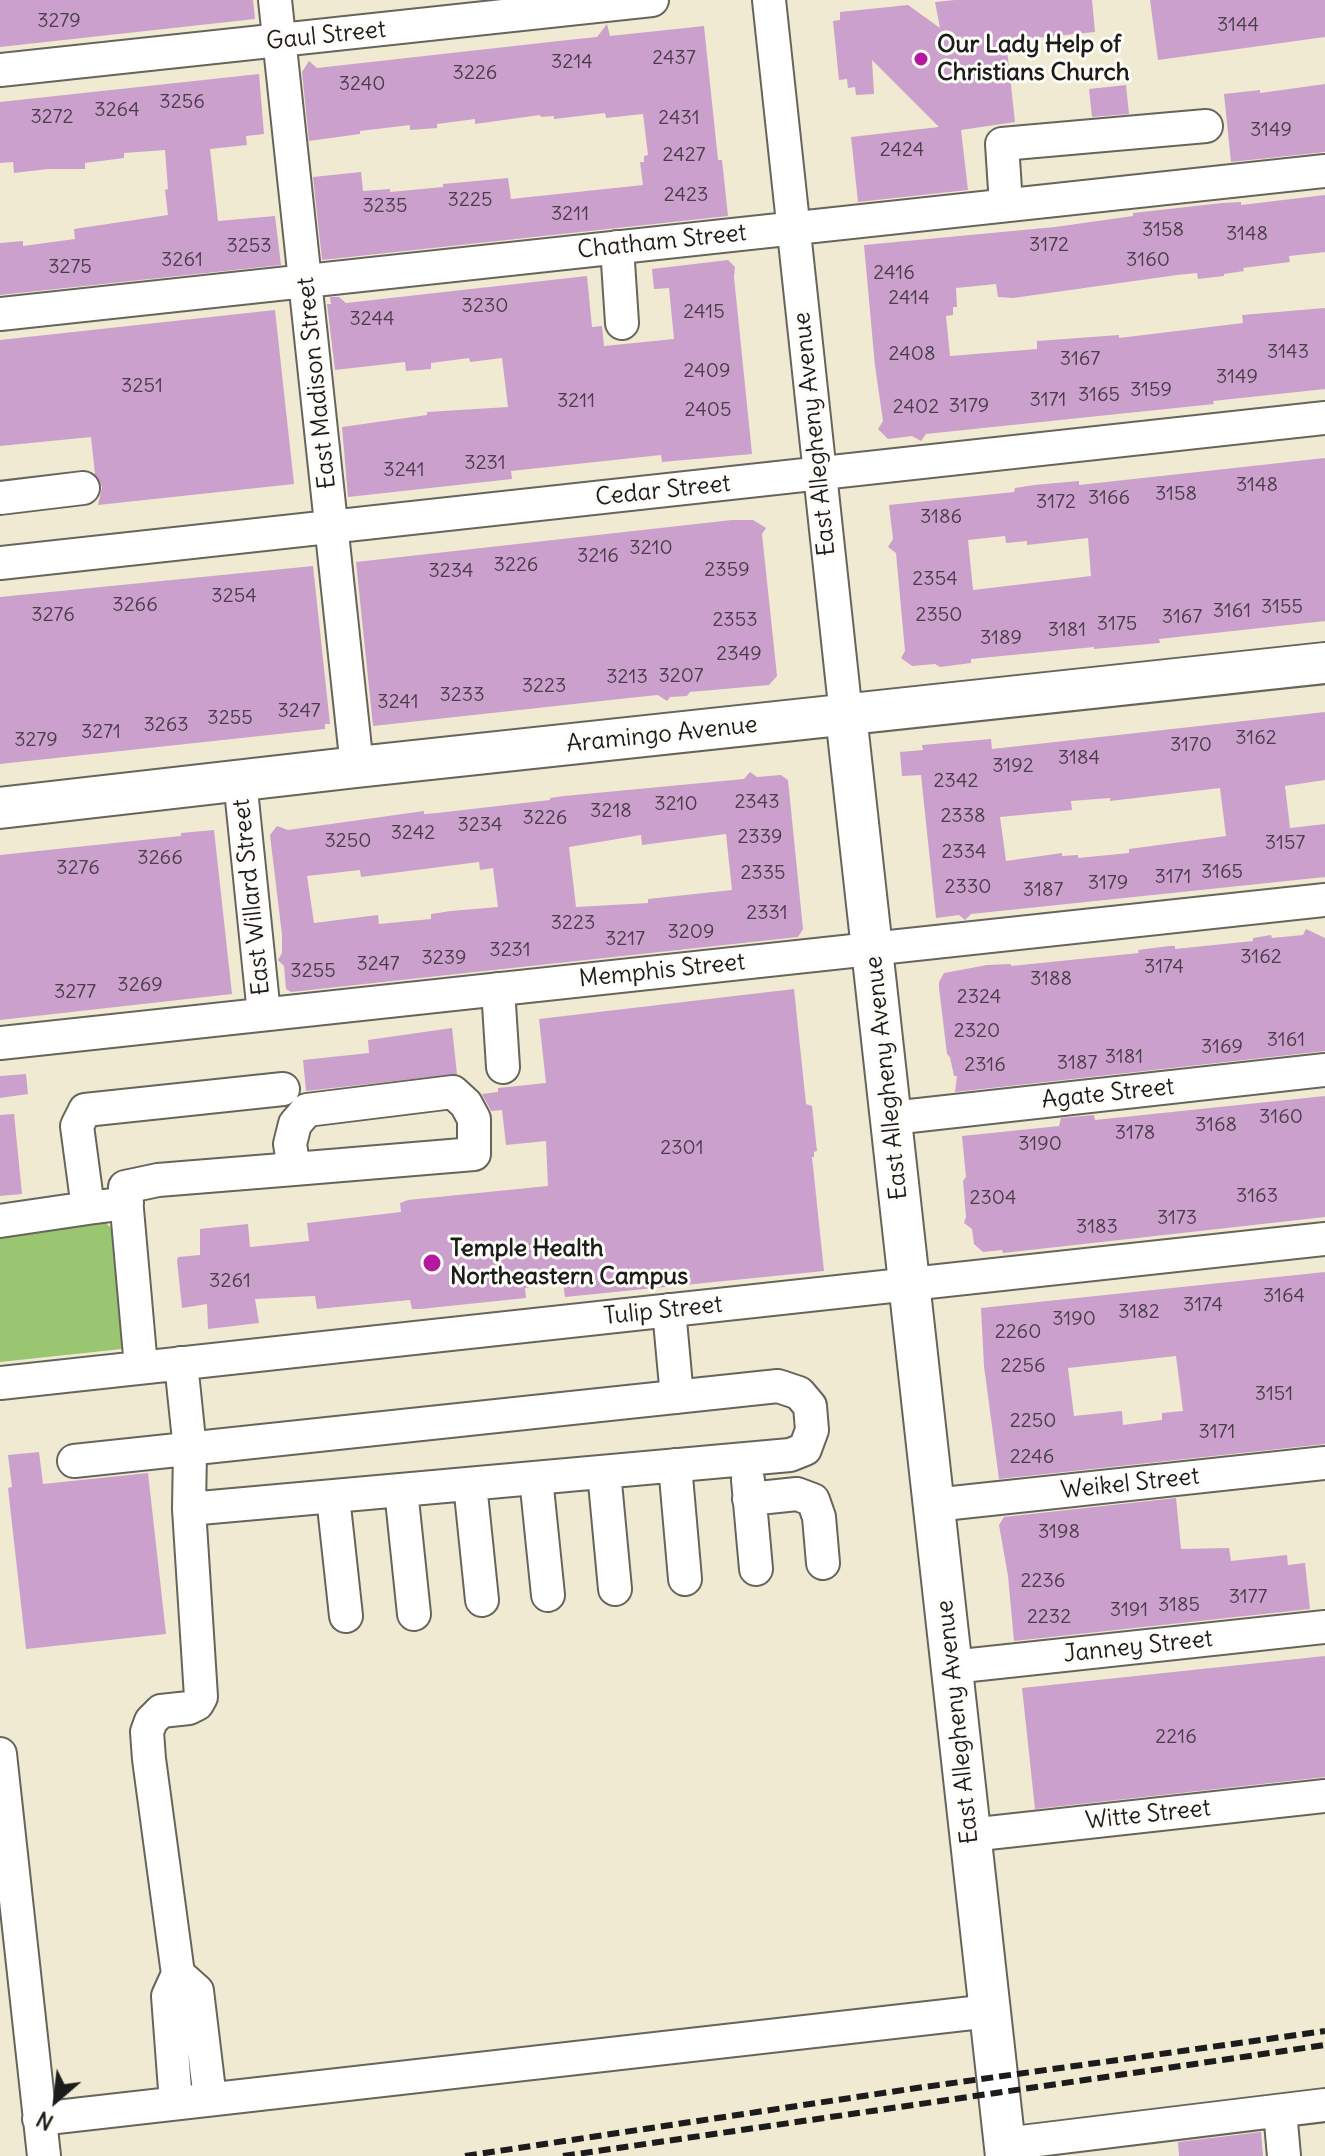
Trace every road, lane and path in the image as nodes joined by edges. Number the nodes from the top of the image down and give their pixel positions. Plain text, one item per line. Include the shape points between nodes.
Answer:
1 (275, 0) edge
2 (652, 0) edge
3 (769, 0) edge
4 (280, 41) junction
5 (0, 70) edge
6 (1206, 126) dead end
7 (1325, 171) edge
8 (1006, 205) junction
9 (792, 228) junction
10 (617, 247) junction
11 (306, 282) junction
12 (0, 314) edge
13 (622, 323) dead end
14 (1325, 418) edge
15 (820, 473) junction
16 (83, 488) dead end
17 (0, 498) edge
18 (332, 527) junction
19 (0, 563) edge
20 (1325, 663) edge
21 (846, 715) junction
22 (357, 767) junction
23 (240, 780) junction
24 (0, 808) edge
25 (1325, 900) edge
26 (872, 949) junction
27 (498, 989) junction
28 (264, 1014) junction
29 (0, 1043) edge
30 (503, 1067) dead end
31 (1325, 1070) edge
32 (283, 1089) dead end
33 (892, 1118) junction
34 (294, 1169) junction
35 (127, 1203) junction
36 (88, 1208) junction
37 (0, 1221) edge
38 (1325, 1239) edge
39 (910, 1284) junction
40 (669, 1310) junction
41 (181, 1363) junction
42 (141, 1367) junction
43 (0, 1383) edge
44 (677, 1397) junction
45 (190, 1450) junction
46 (746, 1459) junction
47 (74, 1461) dead end
48 (1325, 1463) edge
49 (675, 1465) junction
50 (604, 1472) junction
51 (536, 1478) junction
52 (470, 1484) junction
53 (401, 1490) junction
54 (333, 1497) junction
55 (749, 1499) junction
56 (934, 1505) junction
57 (189, 1509) junction
58 (823, 1563) dead end
59 (756, 1569) dead end
60 (685, 1579) dead end
61 (615, 1589) dead end
62 (548, 1595) dead end
63 (482, 1600) dead end
64 (414, 1614) dead end
65 (346, 1616) dead end
66 (1325, 1627) edge
67 (952, 1667) junction
68 (0, 1754) edge
69 (1325, 1796) edge
70 (970, 1835) junction
71 (8, 1902) edge
72 (178, 1974) junction
73 (990, 2011) junction
74 (210, 2099) junction
75 (176, 2103) junction
76 (1325, 2105) edge
77 (1280, 2111) junction
78 (39, 2119) junction
79 (1005, 2150) edge
80 (44, 2156) edge
81 (1284, 2156) edge

1 - 4 street, East Madison Street
2 - 4 street, Gaul Street
3 - 9 street, East Allegheny Avenue
4 - 5 street, Gaul Street
4 - 11 street, East Madison Street
6 - 8 street via 1002,144
7 - 8 street, Chatham Street
8 - 9 street, Chatham Street
9 - 10 street, Chatham Street
9 - 15 street, East Allegheny Avenue
10 - 11 street, Chatham Street
10 - 13 street
11 - 12 street, Chatham Street
11 - 18 street, East Madison Street
14 - 15 street, Cedar Street
15 - 18 street, Cedar Street
15 - 21 street, East Allegheny Avenue
16 - 17 street
18 - 19 street, Cedar Street
18 - 22 street, East Madison Street
20 - 21 main road, Aramingo Avenue
21 - 22 main road, Aramingo Avenue
21 - 26 main road, East Allegheny Avenue
22 - 23 main road, Aramingo Avenue
23 - 24 main road, Aramingo Avenue
23 - 28 street, East Willard Street
25 - 26 street, Memphis Street
26 - 27 street, Memphis Street
26 - 33 main road, East Allegheny Avenue
27 - 28 street, Memphis Street
27 - 30 street
28 - 29 street, Memphis Street
31 - 33 street, Agate Street
32 - 36 street via 85,1110 77,1126
33 - 39 main road, East Allegheny Avenue
34 - 34 street via 474,1154 474,1119 453,1092 307,1110 295,1124 290,1144
34 - 35 street via 158,1180 125,1187
35 - 36 street
35 - 42 street
36 - 37 street
38 - 39 street, Tulip Street
39 - 40 street, Tulip Street
39 - 56 main road, East Allegheny Avenue
40 - 41 street, Tulip Street
40 - 44 street
41 - 42 street, Tulip Street
41 - 45 street
42 - 43 street, Tulip Street
44 - 45 street
44 - 46 street via 778,1386 799,1393 810,1406 812,1430 805,1449
45 - 47 street
45 - 57 street
46 - 49 street
46 - 55 street
48 - 56 street, Weikel Street
49 - 50 street
49 - 60 street
50 - 51 street
50 - 61 street
51 - 52 street
51 - 62 street
52 - 53 street
52 - 63 street
53 - 54 street
53 - 64 street
54 - 57 street
54 - 65 street
55 - 58 street via 797,1494 813,1500
55 - 59 street
56 - 67 main road, East Allegheny Avenue
57 - 72 street via 201,1697 189,1708 161,1711 147,1732
66 - 67 street, Janney Street
67 - 70 main road, East Allegheny Avenue
68 - 71 street
69 - 70 street, Witte Street
70 - 73 main road, East Allegheny Avenue
71 - 78 street
72 - 74 street via 197,1991
72 - 75 street via 168,1996
73 - 74 street
73 - 79 main road, East Allegheny Avenue
74 - 75 street
75 - 78 street
76 - 77 street
77 - 79 street
77 - 81 street
78 - 80 street

